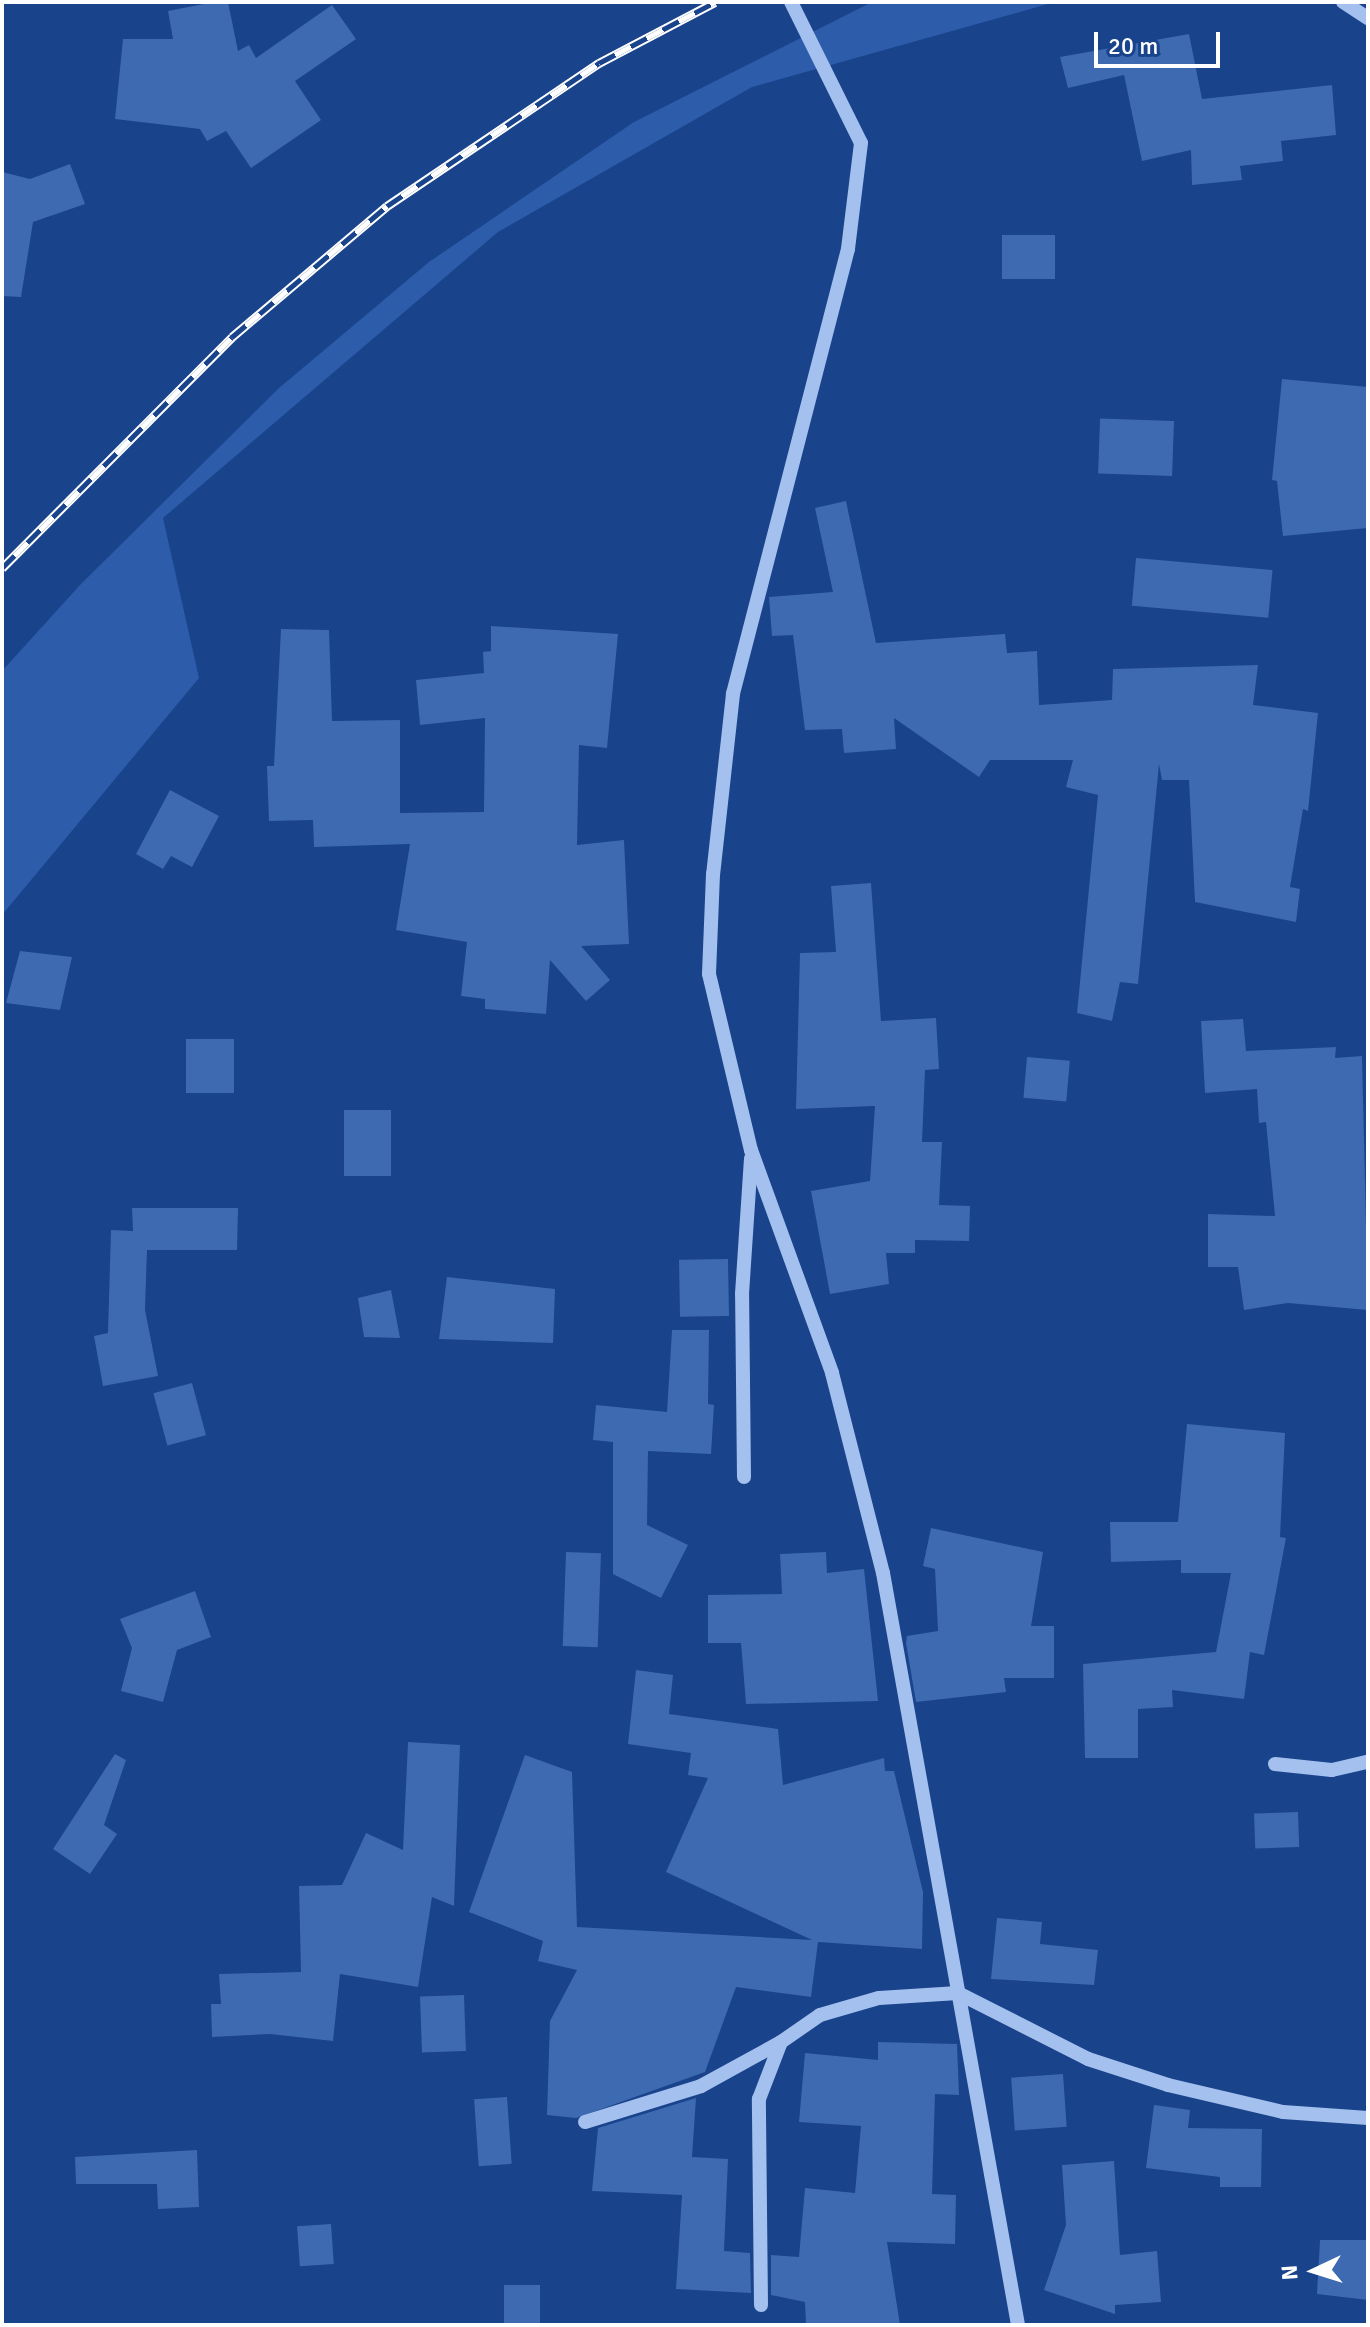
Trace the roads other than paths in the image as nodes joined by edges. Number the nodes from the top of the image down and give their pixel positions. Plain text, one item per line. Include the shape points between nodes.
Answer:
1 (1343, 2) edge
2 (795, 3) edge
3 (1368, 18) edge
4 (751, 1150) junction
5 (744, 1477) dead end
6 (1368, 1762) edge
7 (1275, 1764) dead end
8 (958, 1993) junction
9 (781, 2042) junction
10 (1368, 2118) edge
11 (585, 2122) dead end
12 (761, 2305) dead end
13 (1018, 2325) edge

1 - 3 street
2 - 4 street via 861,143 848,249 733,694 714,859 709,974
4 - 5 street via 742,1294
4 - 8 street via 832,1373 883,1573
6 - 7 street via 1332,1770
8 - 9 street via 879,1998 820,2015
8 - 10 street via 1088,2059 1168,2085 1283,2112
8 - 13 street
9 - 11 street via 701,2086
9 - 12 street via 759,2099

